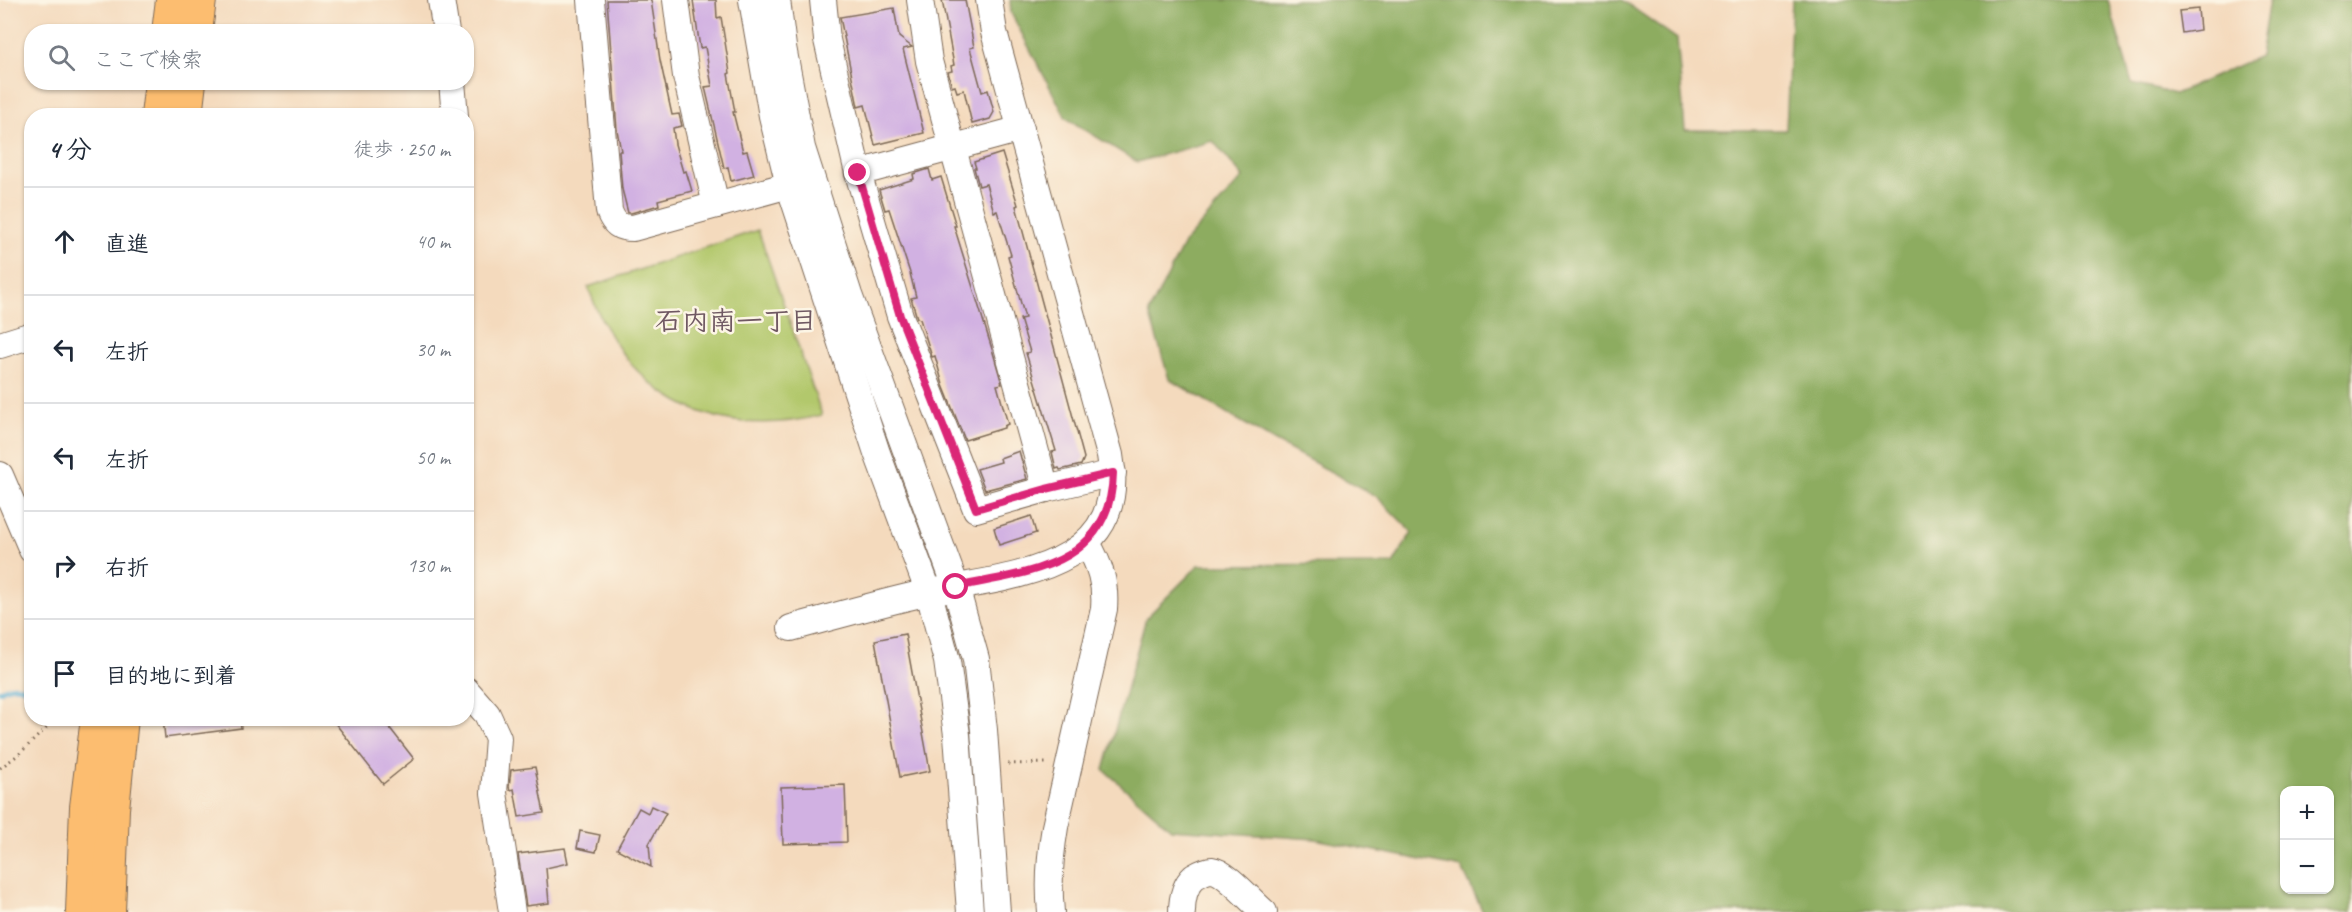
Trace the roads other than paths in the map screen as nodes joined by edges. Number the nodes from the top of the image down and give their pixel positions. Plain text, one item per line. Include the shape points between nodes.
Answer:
1 (172, 0) edge
2 (200, 0) edge
3 (441, 0) edge
4 (591, 0) edge
5 (676, 0) edge
6 (752, 0) edge
7 (777, 0) edge
8 (823, 0) edge
9 (920, 0) edge
10 (989, 0) edge
11 (169, 24) edge
12 (197, 24) edge
13 (445, 24) edge
14 (160, 90) edge
15 (189, 90) edge
16 (453, 90) edge
17 (158, 108) edge
18 (187, 108) edge
19 (454, 108) edge
20 (1021, 129) junction
21 (953, 147) junction
22 (858, 173) junction
23 (789, 184) junction
24 (716, 205) junction
25 (24, 338) edge
26 (0, 345) edge
27 (1113, 473) junction
28 (0, 475) edge
29 (1046, 489) junction
30 (24, 531) edge
31 (1087, 543) junction
32 (956, 587) junction
33 (929, 593) junction
34 (792, 628) dead end
35 (474, 699) edge
36 (96, 726) edge
37 (121, 726) edge
38 (82, 912) edge
39 (108, 912) edge
40 (512, 912) edge
41 (970, 912) edge
42 (997, 912) edge
43 (1051, 912) edge
44 (1182, 912) edge
45 (1264, 912) edge

1 - 11 main road
2 - 12 main road
3 - 13 street
4 - 24 street via 613,222 622,228 633,228
5 - 24 street via 686,76
6 - 23 street via 772,116
7 - 32 street via 802,148 814,189
8 - 22 street via 827,40
9 - 21 street via 929,61
10 - 20 street
14 - 17 main road
15 - 18 main road
16 - 19 street
20 - 21 street
20 - 27 street
21 - 22 street
21 - 29 street
22 - 29 street via 900,316 976,509
23 - 24 street
23 - 33 street
25 - 26 street
27 - 29 street
27 - 31 street via 1111,502
28 - 30 street
31 - 32 street via 1061,561
31 - 43 street via 1103,575 1106,592 1055,827 1050,859
32 - 33 street
32 - 42 street via 976,659
33 - 34 street
33 - 41 street via 954,699
35 - 40 street via 487,714 498,738 495,792
36 - 38 main road via 86,807
37 - 39 main road
44 - 45 street via 1189,882 1212,870

